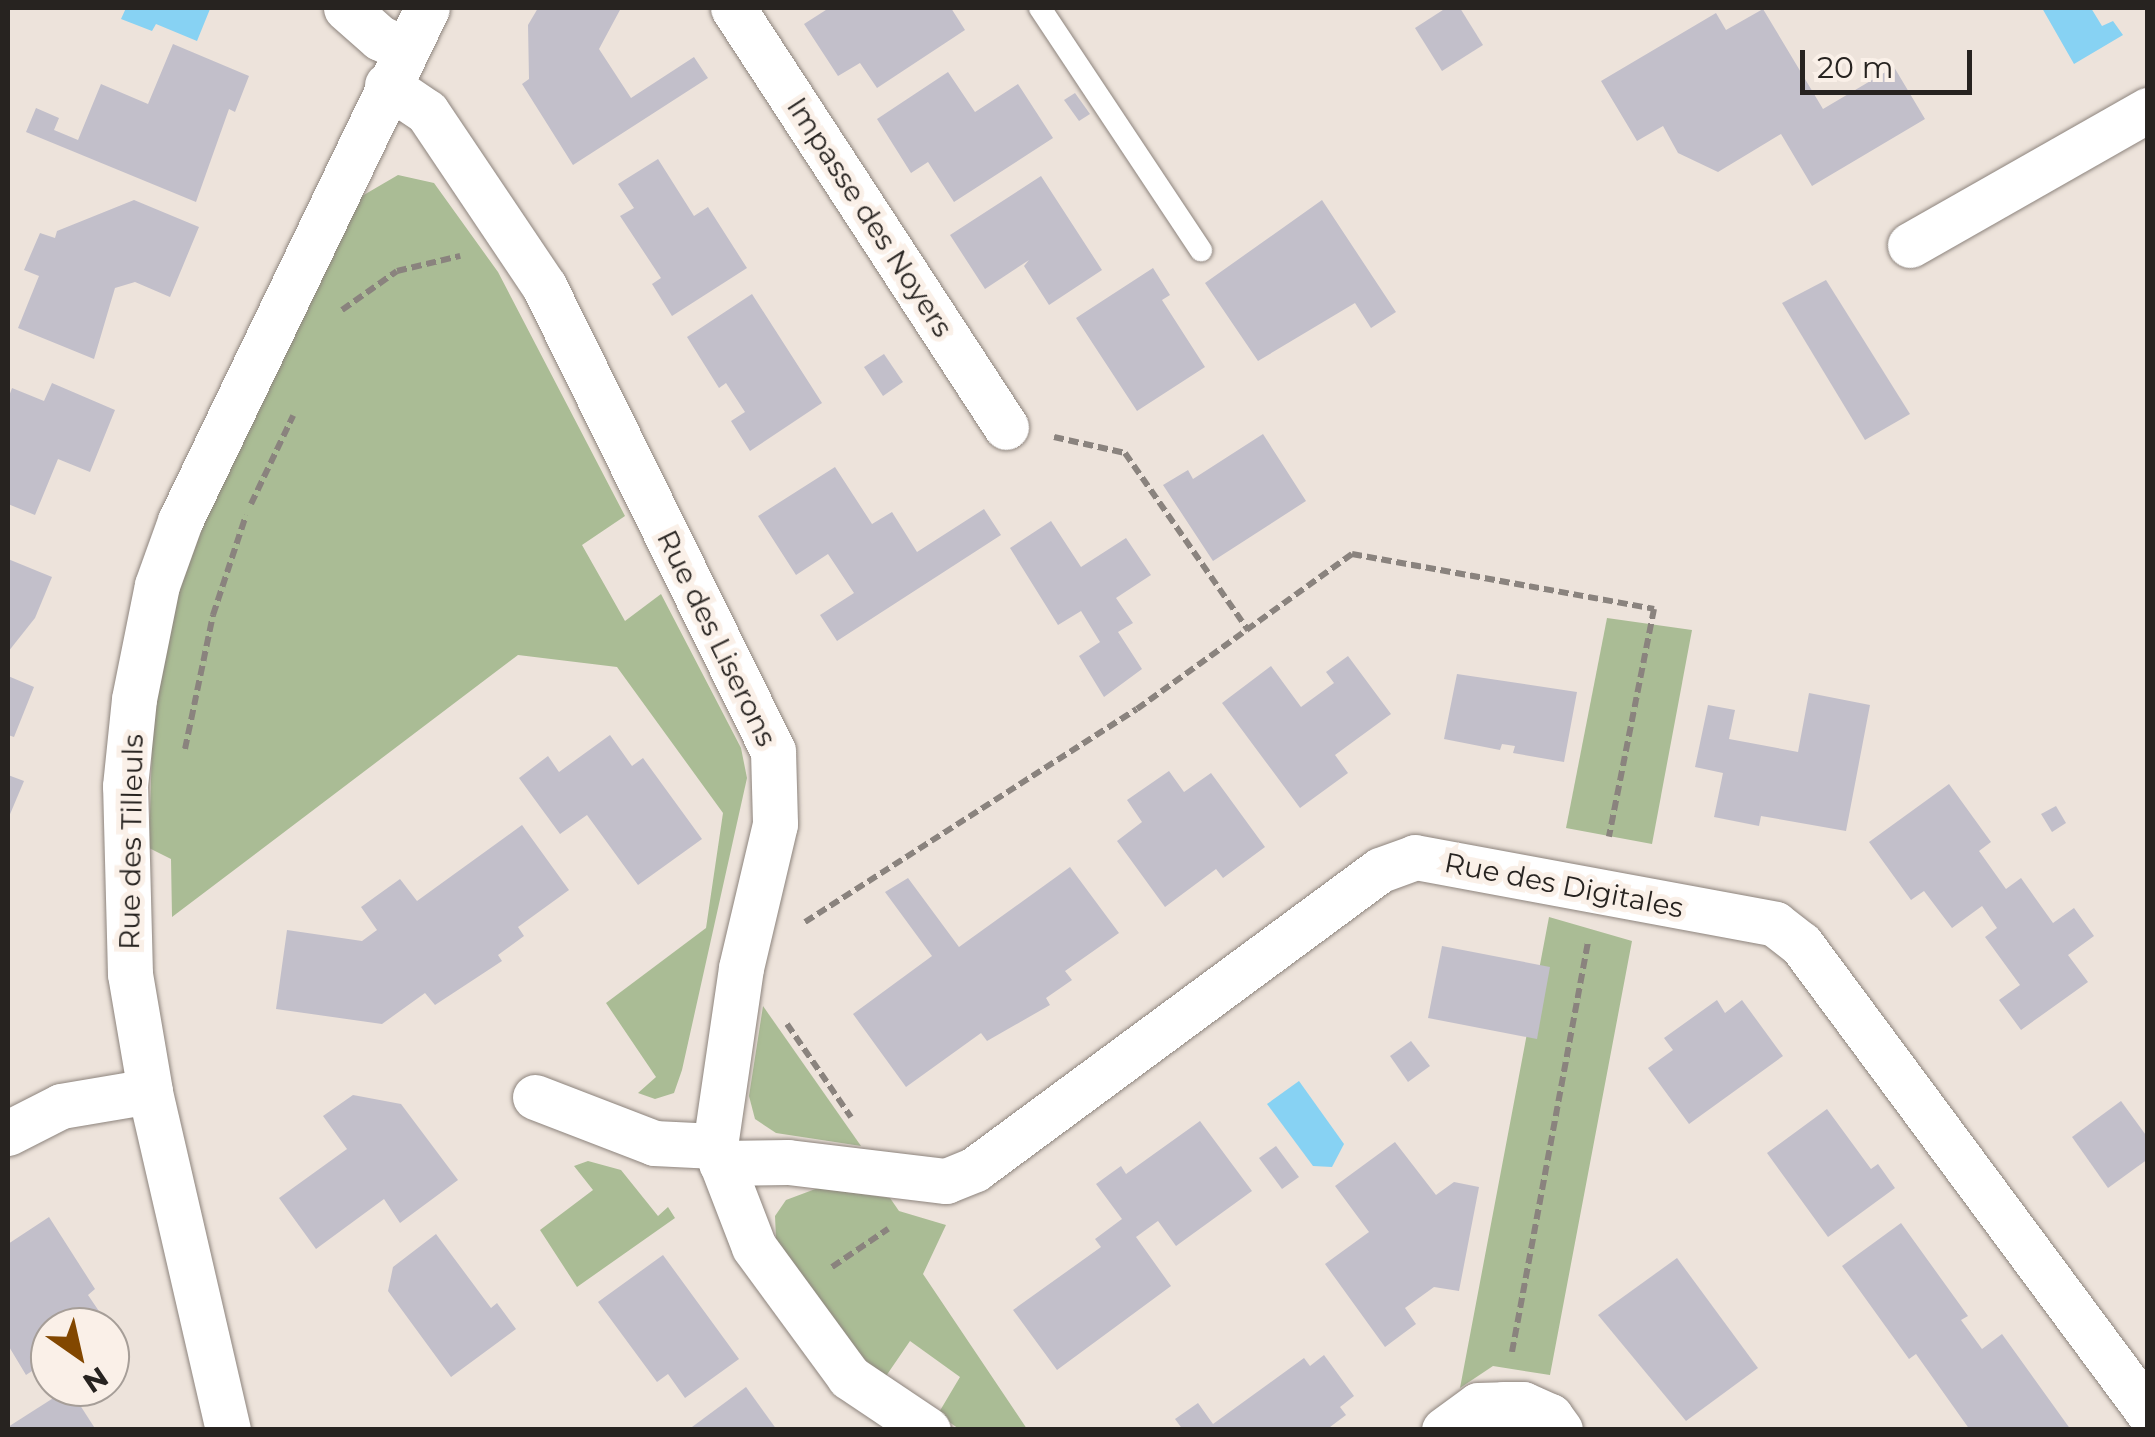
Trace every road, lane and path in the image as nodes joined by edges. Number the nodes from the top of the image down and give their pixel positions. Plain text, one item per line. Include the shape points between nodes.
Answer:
1 (346, 8) edge
2 (427, 8) edge
3 (734, 8) edge
4 (1040, 8) edge
5 (396, 67) junction
6 (2148, 110) edge
7 (1910, 245) dead end
8 (1200, 250) dead end
9 (468, 253) dead end
10 (337, 315) dead end
11 (300, 401) dead end
12 (1006, 427) joint
13 (1248, 630) junction
14 (181, 760) dead end
15 (1609, 837) dead end
16 (1591, 926) dead end
17 (796, 928) dead end
18 (780, 1015) dead end
19 (150, 1091) junction
20 (535, 1097) dead end
21 (858, 1126) dead end
22 (8, 1134) edge
23 (718, 1155) junction
24 (896, 1223) dead end
25 (814, 1278) dead end
26 (1508, 1373) dead end
27 (2148, 1412) edge
28 (228, 1430) edge
29 (928, 1430) edge
30 (1444, 1430) edge
31 (1560, 1430) edge

1 - 5 street, Rue des Liserons
2 - 5 street, Rue des Tilleuls
3 - 12 street, Impasse des Noyers
4 - 8 lane
5 - 19 street, Rue des Tilleuls via 180,521 143,640 125,786 125,892 130,974
5 - 23 street, Rue des Liserons via 544,286 773,750 776,824 741,968
6 - 7 street
9 - 10 path via 397,270
11 - 14 path via 244,518 213,616
12 - 13 path via 1126,453
13 - 15 path via 1352,554 1654,610
13 - 17 path
16 - 26 path
18 - 21 path
19 - 22 street via 61,1106
19 - 28 street, Rue des Tilleuls
20 - 23 street, Rue des Digitales via 654,1143
23 - 27 street, Rue des Digitales via 946,1181 975,1169 1380,870 1415,857 1775,924 1801,944
23 - 29 street, Rue des Liserons via 754,1247 850,1377
24 - 25 path
30 - 31 street via 1478,1405 1513,1404 1550,1416

